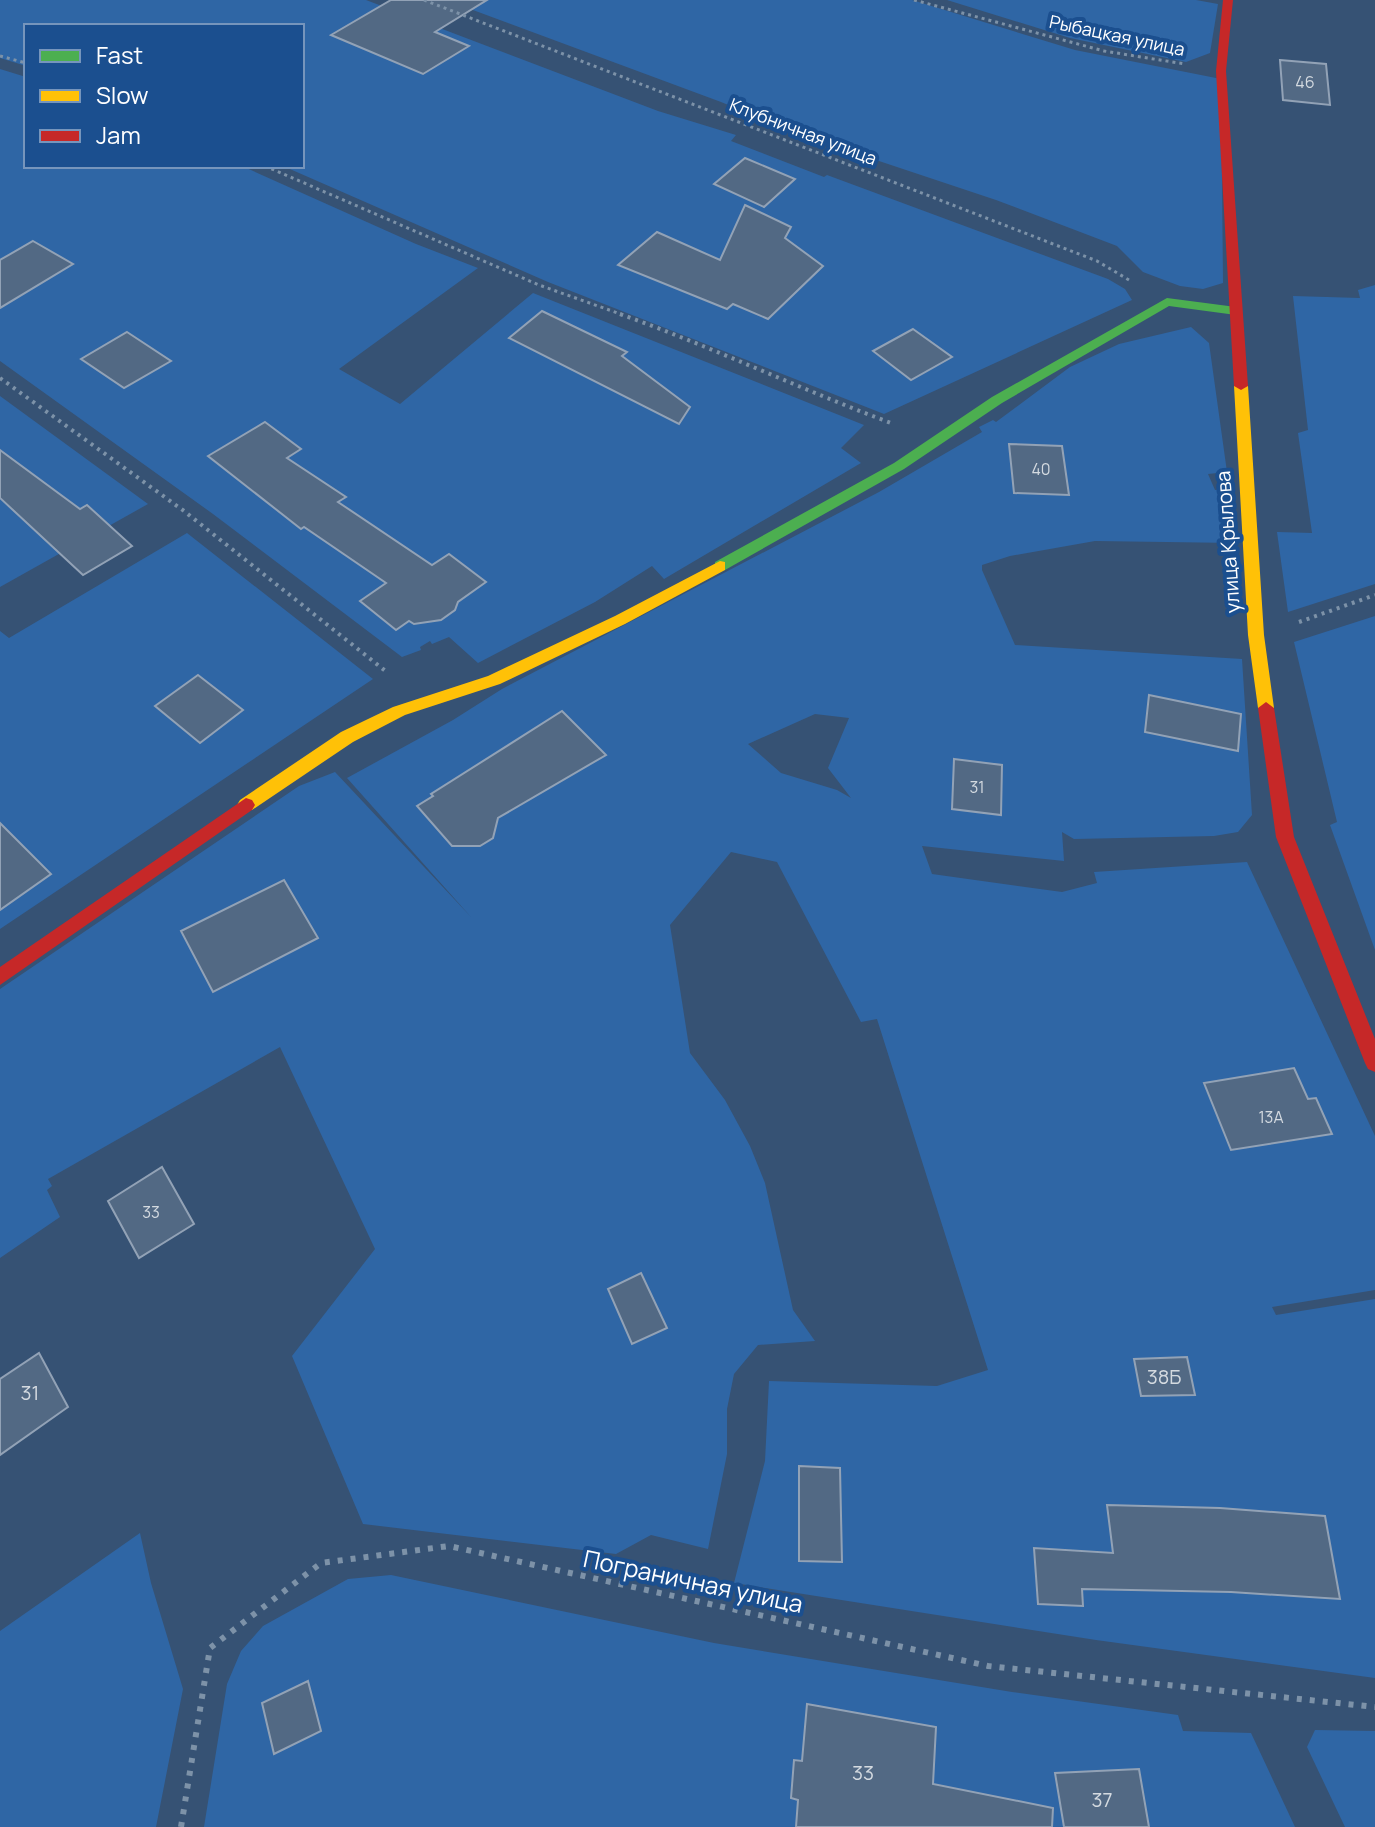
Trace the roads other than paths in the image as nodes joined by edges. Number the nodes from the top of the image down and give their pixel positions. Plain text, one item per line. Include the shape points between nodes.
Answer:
1 (1228, 0) edge
2 (1236, 311) junction
3 (0, 977) edge
4 (1375, 1063) edge

1 - 2 street, улица Крылова via 1221,71
2 - 3 street via 1167,302 805,521 620,620 494,680 423,701 347,737
2 - 4 street, улица Крылова via 1256,635 1285,837

